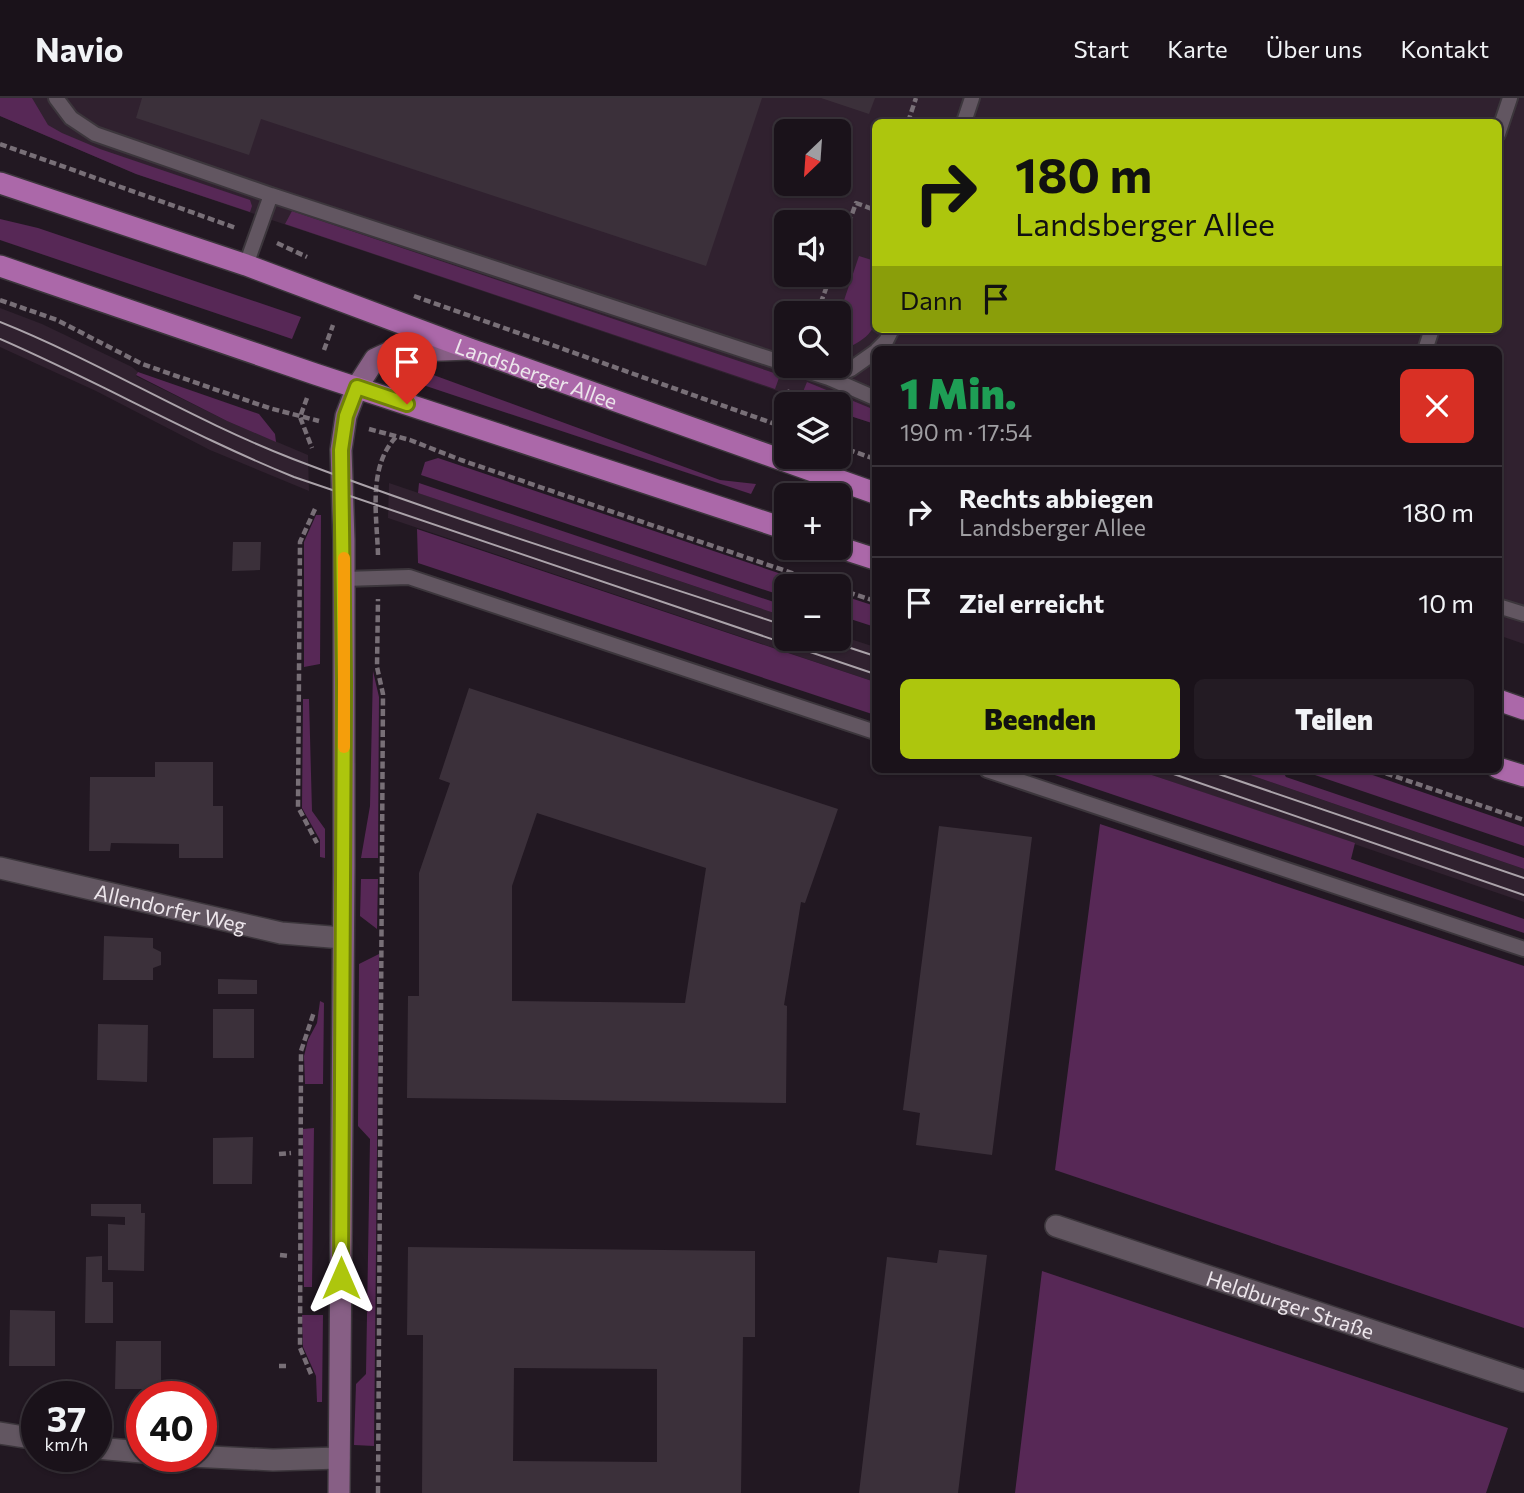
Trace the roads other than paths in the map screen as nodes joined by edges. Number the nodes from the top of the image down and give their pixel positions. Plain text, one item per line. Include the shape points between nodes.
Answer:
1 (55, 98) edge
2 (972, 98) edge
3 (1510, 98) edge
4 (965, 119) edge
5 (1502, 122) edge
6 (0, 183) edge
7 (271, 195) junction
8 (246, 265) junction
9 (0, 266) edge
10 (470, 349) junction
11 (872, 354) edge
12 (774, 360) edge
13 (851, 369) edge
14 (830, 378) edge
15 (357, 387) junction
16 (872, 397) edge
17 (872, 492) edge
18 (774, 525) edge
19 (851, 551) edge
20 (872, 558) edge
21 (344, 579) junction
22 (1502, 607) edge
23 (1524, 614) edge
24 (1502, 701) edge
25 (1524, 709) edge
26 (872, 732) edge
27 (1502, 769) edge
28 (996, 773) edge
29 (1524, 776) edge
30 (0, 868) edge
31 (343, 938) junction
32 (1524, 949) edge
33 (1056, 1226) dead end
34 (1524, 1381) edge
35 (0, 1433) edge
36 (21, 1436) edge
37 (217, 1457) edge
38 (339, 1458) junction
39 (339, 1493) edge

1 - 7 lane via 95,134
2 - 4 lane
3 - 5 lane
6 - 8 main road, Landsberger Allee
7 - 8 lane
7 - 12 lane
8 - 10 main road, Landsberger Allee
9 - 15 main road
10 - 15 street via 390,352 376,359
10 - 17 main road, Landsberger Allee
11 - 13 lane
14 - 16 lane
15 - 18 main road
15 - 21 street via 341,450
19 - 20 main road
21 - 26 lane via 409,577
21 - 31 street
22 - 23 lane
24 - 25 main road
27 - 29 main road
28 - 32 lane
30 - 31 street, Allendorfer Weg via 281,933
31 - 38 street
33 - 34 street, Heldburger Straße
35 - 36 street
37 - 38 street
38 - 39 street

